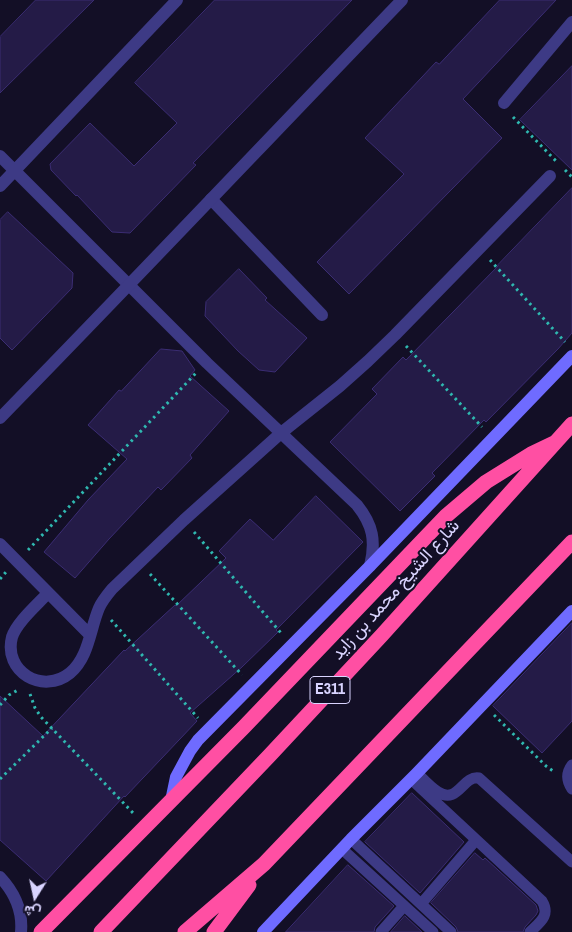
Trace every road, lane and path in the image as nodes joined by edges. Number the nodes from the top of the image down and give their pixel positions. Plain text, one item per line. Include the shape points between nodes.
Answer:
1 (177, 0) edge
2 (402, 0) edge
3 (572, 22) edge
4 (504, 103) joint
5 (0, 156) edge
6 (15, 171) junction
7 (550, 176) dead end
8 (572, 177) edge
9 (0, 186) edge
10 (211, 199) junction
11 (479, 248) junction
12 (130, 285) junction
13 (322, 315) dead end
14 (395, 335) junction
15 (565, 343) dead end
16 (572, 356) edge
17 (207, 362) junction
18 (0, 418) edge
19 (572, 424) edge
20 (280, 432) junction
21 (493, 439) junction
22 (554, 442) junction
23 (184, 520) junction
24 (572, 542) edge
25 (0, 544) edge
26 (17, 562) junction
27 (139, 563) junction
28 (370, 566) junction
29 (0, 579) edge
30 (48, 594) junction
31 (99, 607) junction
32 (572, 611) edge
33 (90, 634) junction
34 (292, 645) junction
35 (28, 683) junction
36 (253, 686) junction
37 (483, 704) junction
38 (0, 705) edge
39 (52, 728) junction
40 (208, 729) junction
41 (572, 765) edge
42 (414, 776) junction
43 (0, 779) edge
44 (570, 783) edge
45 (171, 801) junction
46 (145, 827) junction
47 (351, 839) junction
48 (476, 840) junction
49 (342, 849) junction
50 (572, 862) edge
51 (264, 864) junction
52 (0, 877) edge
53 (421, 904) junction
54 (404, 906) junction
55 (21, 932) edge
56 (41, 932) edge
57 (101, 932) edge
58 (185, 932) edge
59 (214, 932) edge
60 (263, 932) edge
61 (381, 932) edge
62 (433, 932) edge
63 (451, 932) edge
64 (530, 932) edge

1 - 6 street
2 - 10 street
3 - 4 street
4 - 8 path via 511,115
5 - 6 street
6 - 9 street
6 - 12 street
7 - 11 street
10 - 12 street
10 - 13 street
11 - 14 street
11 - 15 path
12 - 17 street
12 - 18 street
14 - 20 street via 340,386
14 - 21 path
16 - 21 main road
17 - 20 street
17 - 26 path
19 - 22 highway, شارع الشيخ محمد بن زايد / E311
20 - 23 street
20 - 28 street via 364,514 374,545
21 - 28 main road
22 - 45 highway via 486,482 446,516
22 - 57 highway, شارع الشيخ محمد بن زايد / E311 via 270,756
23 - 27 street
23 - 34 path
24 - 51 highway
25 - 26 street
26 - 29 path
26 - 30 street
27 - 31 street
27 - 36 path
28 - 34 main road
30 - 33 street
30 - 35 street via 12,636 13,659
31 - 33 street
31 - 40 path
32 - 37 main road
33 - 35 street via 88,645 72,672 51,682
34 - 36 main road
35 - 38 path
35 - 39 path via 35,708
36 - 40 main road
37 - 42 main road
37 - 44 path via 546,766
39 - 43 path
39 - 46 path
40 - 45 main road via 182,764
41 - 44 lane via 568,772
42 - 47 main road
42 - 48 lane
42 - 50 lane via 437,792 448,795 458,791 472,778 479,778
45 - 46 highway
46 - 56 highway
47 - 49 main road
47 - 53 lane
48 - 53 lane
48 - 64 lane via 545,906 543,919
49 - 54 lane
49 - 60 main road
51 - 58 highway
51 - 59 highway
52 - 55 street via 13,892 19,906
53 - 63 lane
54 - 61 lane
54 - 62 lane

